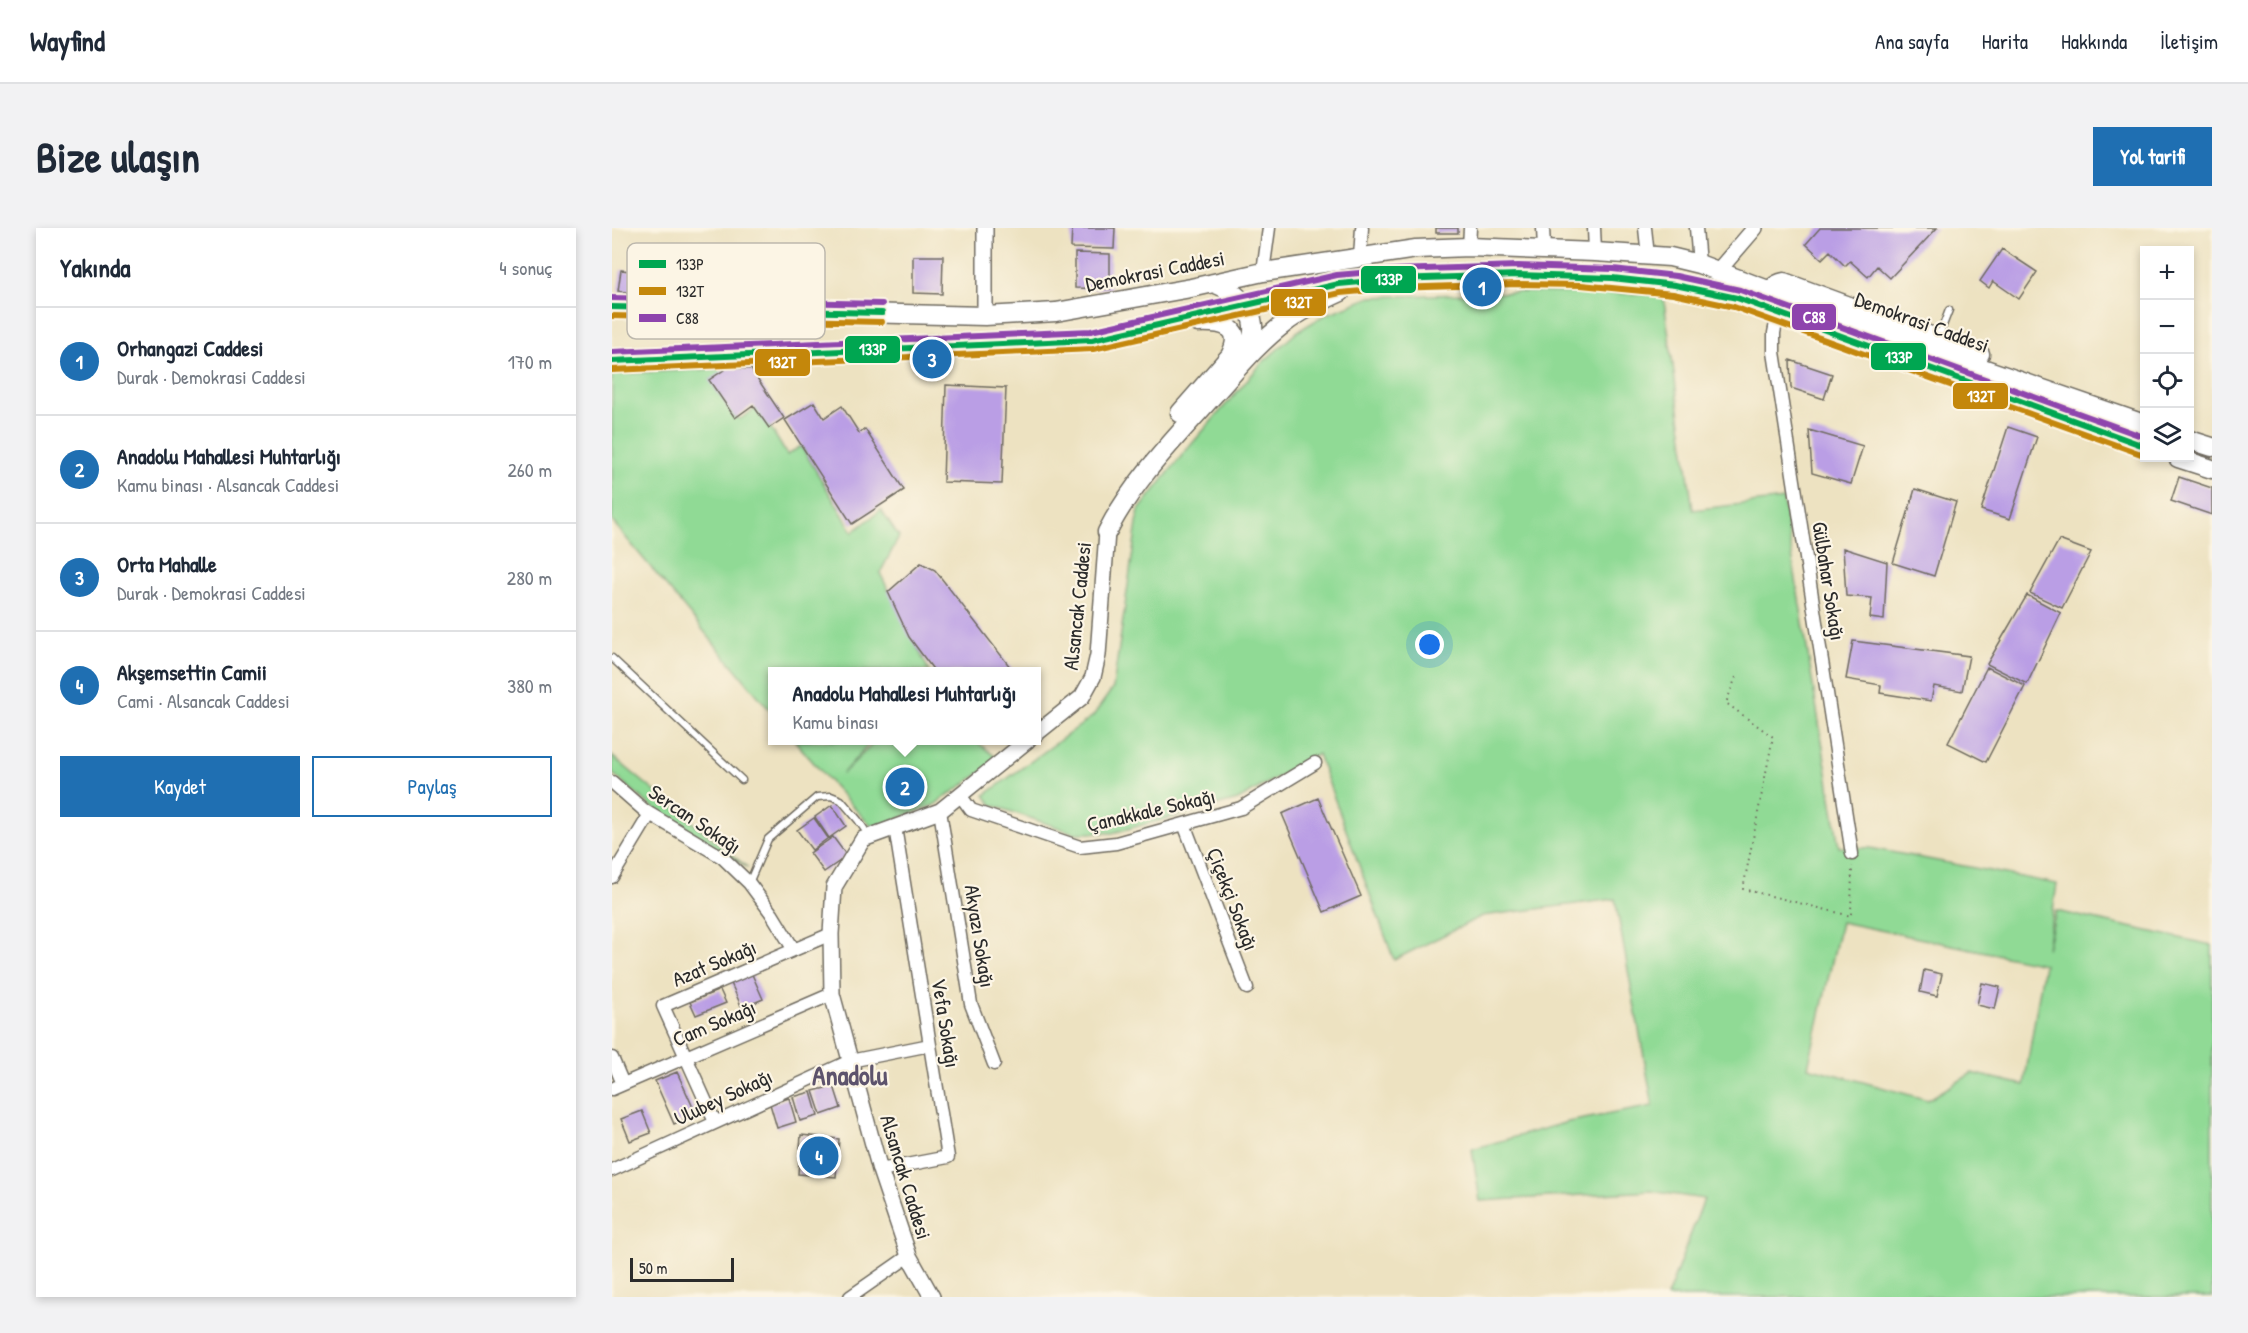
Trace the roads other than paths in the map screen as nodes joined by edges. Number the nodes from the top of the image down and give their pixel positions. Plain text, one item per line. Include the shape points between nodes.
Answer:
1 (985, 228) edge
2 (1269, 228) edge
3 (1362, 228) edge
4 (1470, 228) edge
5 (1543, 228) edge
6 (1594, 228) edge
7 (1645, 228) edge
8 (1696, 228) edge
9 (1755, 228) edge
10 (1469, 247) junction
11 (1544, 249) junction
12 (1595, 252) junction
13 (1360, 256) junction
14 (1647, 256) junction
15 (1699, 264) junction
16 (1718, 271) junction
17 (1263, 272) junction
18 (1364, 281) junction
19 (1213, 283) junction
20 (1770, 291) junction
21 (1246, 306) junction
22 (612, 307) edge
23 (627, 307) edge
24 (1949, 310) dead end
25 (825, 312) edge
26 (1778, 313) junction
27 (985, 316) junction
28 (1158, 325) junction
29 (1023, 343) junction
30 (1936, 345) junction
31 (612, 361) edge
32 (1241, 364) junction
33 (2140, 421) edge
34 (2194, 441) edge
35 (2140, 444) edge
36 (2212, 447) edge
37 (2190, 462) edge
38 (2212, 469) edge
39 (1107, 532) junction
40 (612, 658) edge
41 (1041, 730) edge
42 (1023, 745) edge
43 (1315, 763) dead end
44 (742, 780) dead end
45 (612, 782) edge
46 (960, 795) junction
47 (940, 811) junction
48 (650, 814) junction
49 (1184, 824) junction
50 (895, 827) junction
51 (869, 837) junction
52 (1852, 854) road end
53 (612, 877) edge
54 (749, 883) junction
55 (831, 934) junction
56 (794, 950) junction
57 (1247, 988) dead end
58 (832, 994) junction
59 (930, 1045) junction
60 (686, 1057) junction
61 (612, 1058) edge
62 (850, 1061) junction
63 (994, 1064) dead end
64 (617, 1086) edge
65 (715, 1122) junction
66 (612, 1170) edge
67 (880, 1170) junction
68 (909, 1257) junction
69 (850, 1297) edge
70 (932, 1297) edge

1 - 27 street
2 - 17 street
3 - 13 street
4 - 10 street
5 - 11 street
6 - 12 street
7 - 14 street
8 - 15 street
9 - 16 street
10 - 11 main road, Demokrasi Caddesi
10 - 13 main road, Demokrasi Caddesi
11 - 12 main road, Demokrasi Caddesi
12 - 14 main road, Demokrasi Caddesi
13 - 17 main road, Demokrasi Caddesi
14 - 15 main road, Demokrasi Caddesi
15 - 16 main road, Demokrasi Caddesi
16 - 20 main road, Demokrasi Caddesi
17 - 19 main road, Demokrasi Caddesi
18 - 21 main road, Demokrasi Caddesi
18 - 26 main road, Demokrasi Caddesi via 1523,275 1650,280 1698,287
18 - 32 main road via 1318,302 1284,324
19 - 21 main road via 1226,288
19 - 27 main road, Demokrasi Caddesi via 1093,307
20 - 26 main road via 1768,300
20 - 30 main road, Demokrasi Caddesi
21 - 28 main road, Demokrasi Caddesi
21 - 32 main road via 1255,331
22 - 23 main road, Demokrasi Caddesi
24 - 30 lane
25 - 27 main road, Demokrasi Caddesi
26 - 35 main road, Demokrasi Caddesi
26 - 52 street, Gülbahar Sokağı via 1773,352
27 - 29 main road via 994,333
28 - 29 main road, Demokrasi Caddesi via 1092,340
28 - 39 main road via 1217,322 1233,331 1235,346 1116,491
29 - 31 main road, Demokrasi Caddesi
30 - 33 main road, Demokrasi Caddesi
32 - 39 main road via 1145,473
34 - 36 main road
37 - 38 main road
39 - 41 street, Alsancak Caddesi via 1093,677 1082,697
40 - 44 lane
42 - 46 street, Alsancak Caddesi
43 - 49 street, Çanakkale Sokağı via 1241,808
45 - 48 street, Sercan Sokağı
46 - 47 street, Alsancak Caddesi
46 - 49 street, Çanakkale Sokağı via 971,810 1080,847 1116,843
47 - 50 street, Alsancak Caddesi
47 - 63 street, Akyazı Sokağı via 971,1004
48 - 53 street
48 - 54 street, Sercan Sokağı via 722,857
49 - 57 street, Çiçekçi Sokağı
50 - 51 street, Alsancak Caddesi
50 - 59 street, Vefa Sokağı
51 - 54 lane via 841,800 817,797 768,839
51 - 55 street, Alsancak Caddesi via 862,839 834,886
54 - 56 street, Sercan Sokağı
55 - 56 street, Azat Sokağı
55 - 58 street, Alsancak Caddesi
56 - 60 street, Azat Sokağı via 663,1006
58 - 60 street, Cam Sokağı
58 - 62 street, Alsancak Caddesi
59 - 62 street, Ulubey Sokağı
59 - 67 street, Vefa Sokağı via 948,1157
60 - 64 street, Cam Sokağı
60 - 65 street, Azat Sokağı
61 - 64 street
62 - 65 street, Ulubey Sokağı
62 - 67 street, Alsancak Caddesi
65 - 66 street, Ulubey Sokağı
67 - 68 street, Alsancak Caddesi
68 - 69 street
68 - 70 street, Alsancak Caddesi

